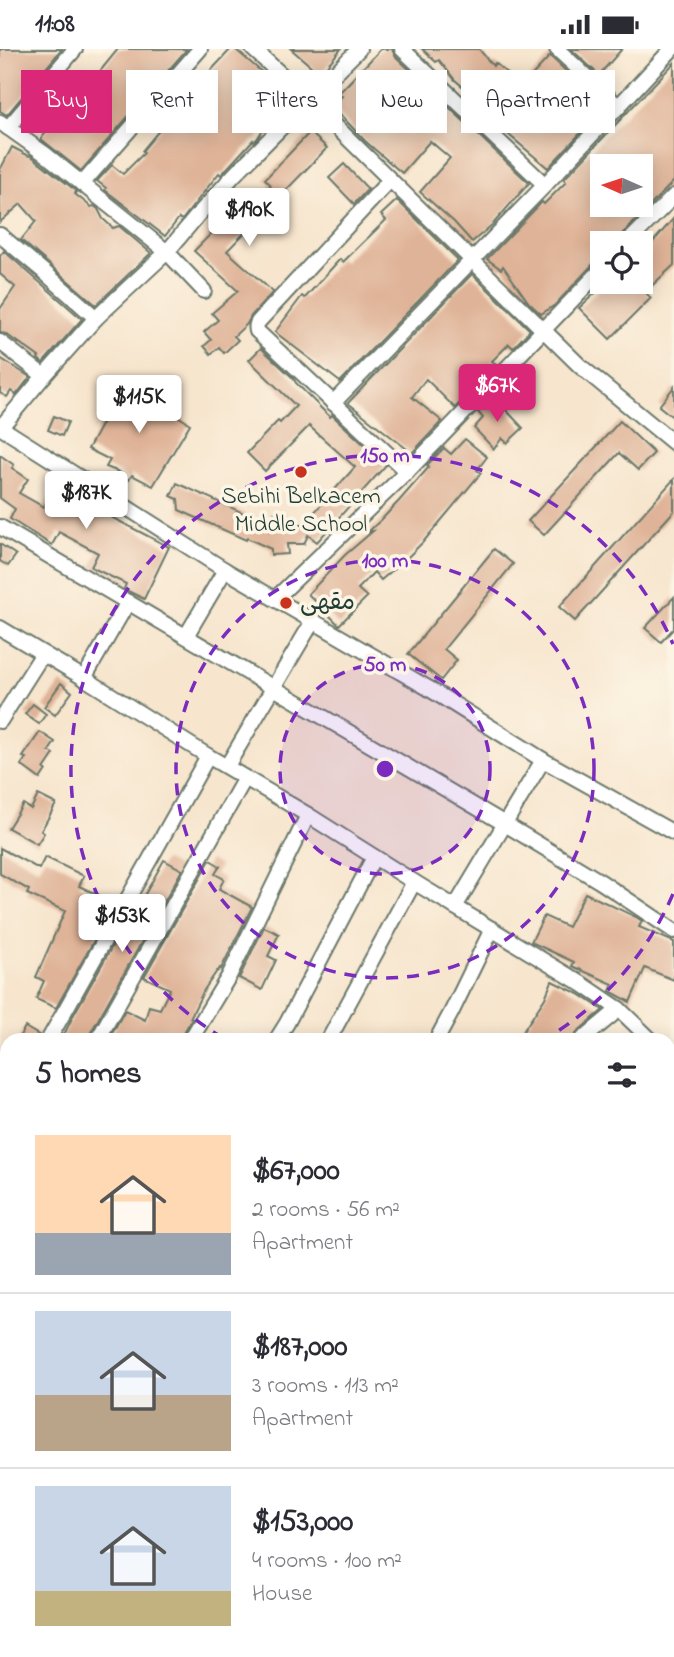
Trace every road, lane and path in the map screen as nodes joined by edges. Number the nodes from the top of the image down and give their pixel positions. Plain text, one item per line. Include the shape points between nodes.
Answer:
1 (75, 49) edge
2 (200, 49) edge
3 (253, 49) edge
4 (359, 49) edge
5 (402, 49) edge
6 (557, 49) edge
7 (672, 49) edge
8 (276, 70) edge
9 (338, 70) edge
10 (619, 107) junction
11 (4, 125) edge
12 (276, 133) edge
13 (342, 133) edge
14 (390, 180) junction
15 (82, 184) junction
16 (545, 185) junction
17 (674, 196) edge
18 (639, 231) edge
19 (0, 235) edge
20 (167, 252) junction
21 (472, 260) junction
22 (590, 281) edge
23 (204, 291) dead end
24 (96, 318) junction
25 (543, 329) junction
26 (0, 342) edge
27 (44, 376) junction
28 (333, 403) junction
29 (0, 427) edge
30 (674, 443) edge
31 (407, 472) junction
32 (0, 527) edge
33 (225, 570) junction
34 (275, 599) junction
35 (128, 602) junction
36 (313, 621) junction
37 (0, 628) edge
38 (186, 636) junction
39 (43, 655) junction
40 (84, 678) junction
41 (272, 688) junction
42 (0, 721) edge
43 (208, 757) junction
44 (543, 760) junction
45 (227, 767) junction
46 (245, 778) junction
47 (308, 815) junction
48 (505, 824) junction
49 (674, 833) edge
50 (374, 857) junction
51 (414, 883) junction
52 (455, 907) junction
53 (492, 929) junction
54 (674, 931) edge
55 (619, 1009) junction
56 (633, 1024) junction
57 (52, 1033) edge
58 (100, 1033) edge
59 (195, 1033) edge
60 (281, 1033) edge
61 (333, 1033) edge
62 (440, 1033) edge
63 (590, 1033) edge
64 (631, 1033) edge
65 (643, 1033) edge

1 - 11 street
2 - 15 street
3 - 8 street
4 - 9 street
5 - 16 street
6 - 10 street
7 - 10 street
10 - 16 street
11 - 15 street
12 - 20 street
13 - 14 street
14 - 21 street
14 - 28 street via 256,324 257,331
15 - 20 street
16 - 21 street
17 - 18 street
19 - 24 street
20 - 23 street
20 - 24 street
21 - 25 street
21 - 28 street
22 - 25 street
24 - 27 street
25 - 30 street via 580,366
25 - 31 street
26 - 27 street
27 - 29 street
28 - 31 street
29 - 33 street
31 - 34 street
32 - 35 street
33 - 34 street
33 - 38 street
34 - 36 street
35 - 38 street
35 - 40 street
36 - 41 street
36 - 44 street
37 - 39 street
38 - 41 street
39 - 40 street
39 - 42 street
40 - 43 street
41 - 45 street
41 - 48 street
43 - 45 street
43 - 57 street
44 - 48 street
44 - 49 street
45 - 46 street
46 - 47 street
46 - 58 street
47 - 50 street
47 - 59 street via 229,976
48 - 52 street
48 - 54 street
50 - 51 street
50 - 60 street
51 - 52 street
51 - 61 street
52 - 53 street
53 - 55 street
53 - 62 street
55 - 56 street
55 - 63 street
56 - 64 street
56 - 65 street

